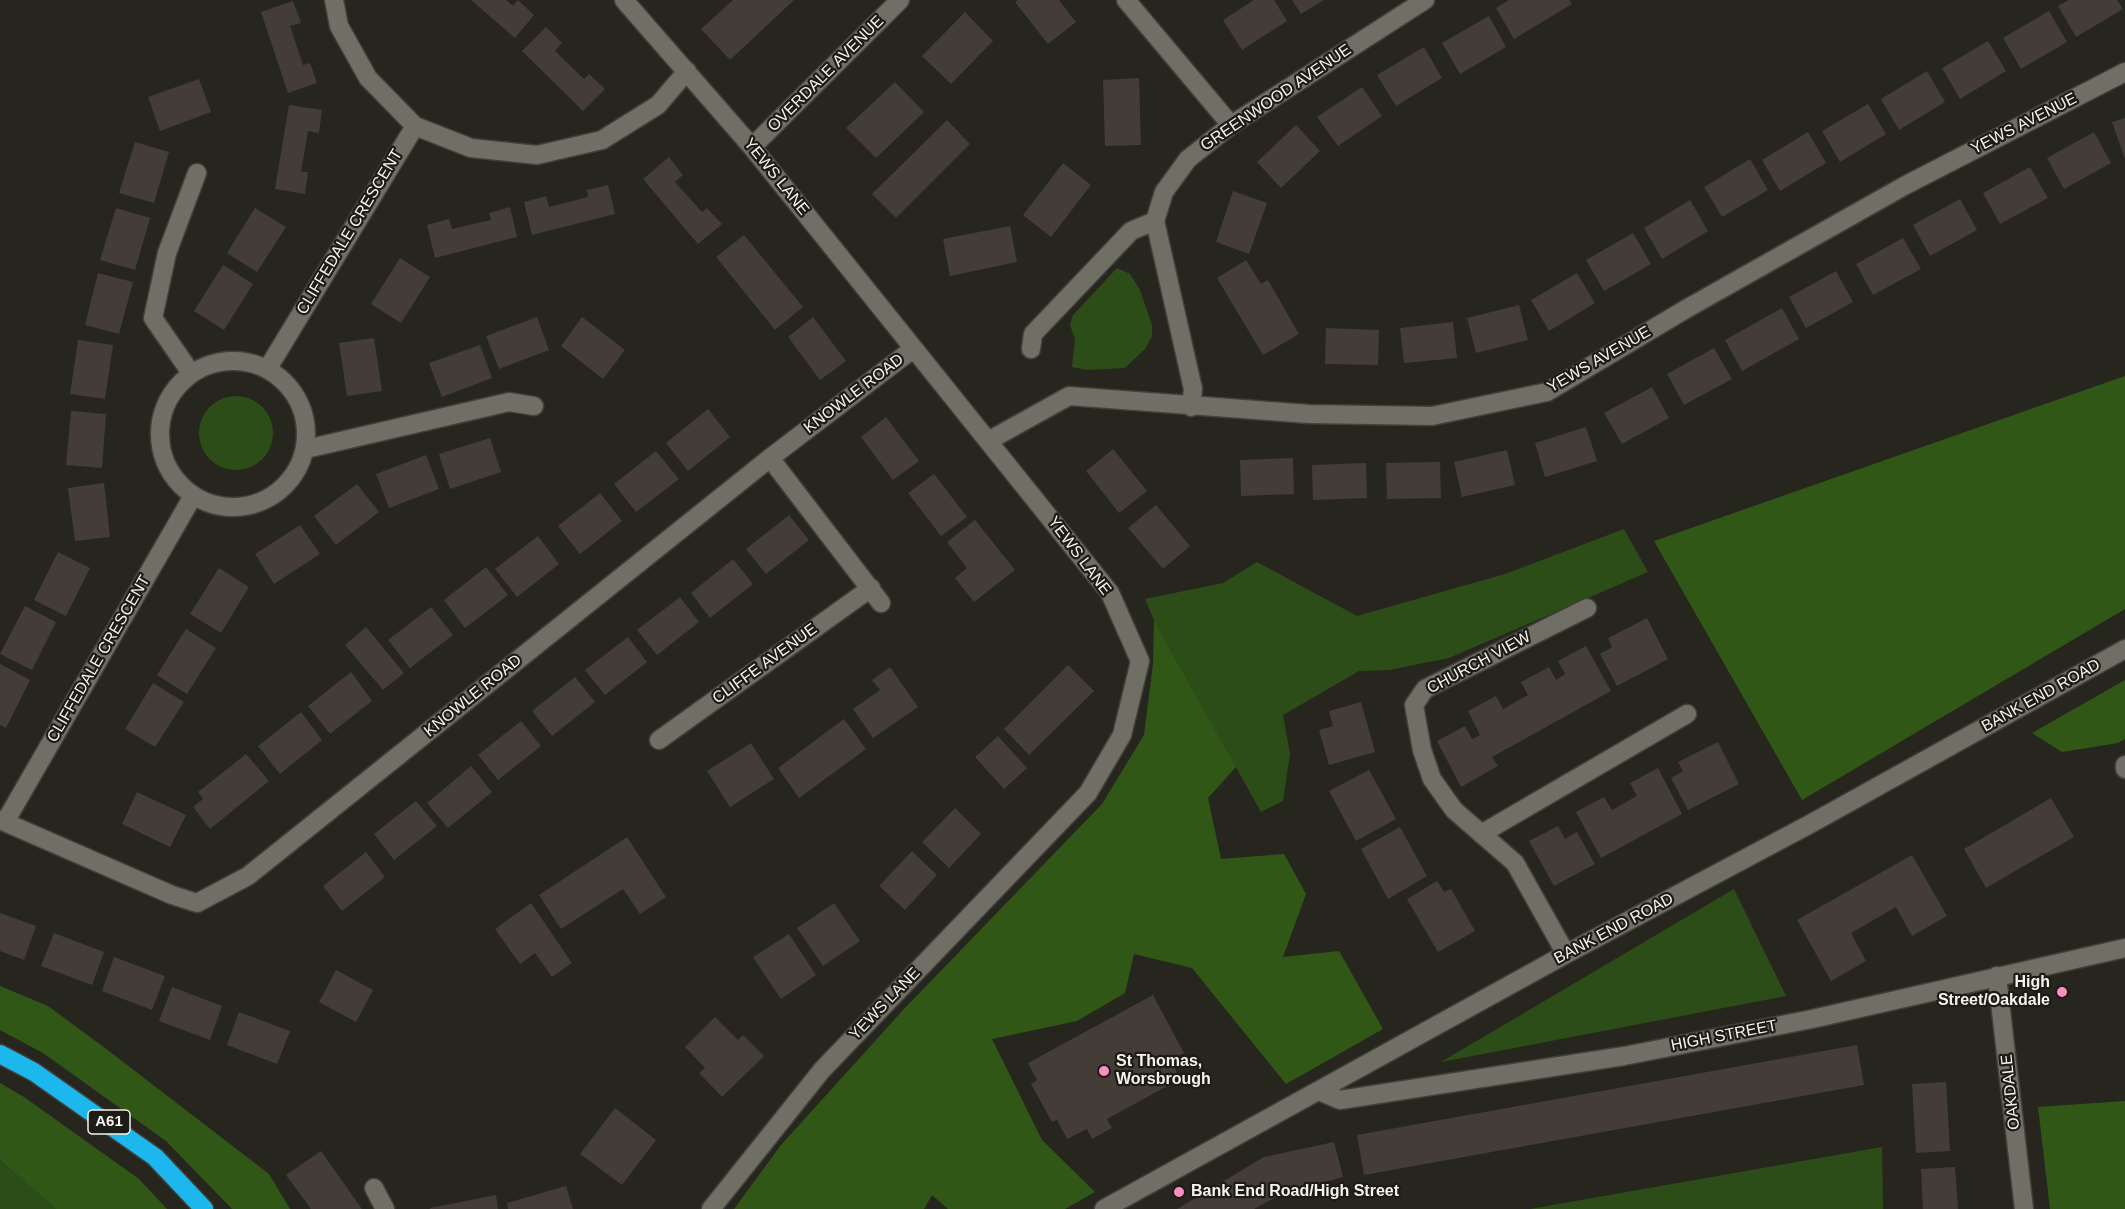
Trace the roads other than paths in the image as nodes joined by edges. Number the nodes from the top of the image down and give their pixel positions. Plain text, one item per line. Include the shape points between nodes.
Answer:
1 (334, 0) edge
2 (624, 0) edge
3 (900, 0) edge
4 (1126, 0) edge
5 (1425, 0) edge
6 (687, 71) junction
7 (2125, 72) edge
8 (1231, 125) junction
9 (415, 126) junction
10 (752, 147) junction
11 (197, 173) dead end
12 (1155, 221) junction
13 (913, 349) junction
14 (1031, 349) dead end
15 (268, 368) junction
16 (191, 373) junction
17 (534, 406) dead end
18 (1191, 407) junction
19 (988, 441) junction
20 (306, 449) junction
21 (770, 458) junction
22 (194, 496) junction
23 (871, 588) junction
24 (881, 603) dead end
25 (1587, 608) dead end
26 (2125, 649) edge
27 (1687, 714) dead end
28 (659, 740) dead end
29 (3, 821) edge
30 (1481, 834) junction
31 (2125, 948) edge
32 (1566, 954) junction
33 (1997, 976) junction
34 (0, 1054) edge
35 (1321, 1092) junction
36 (374, 1188) dead end
37 (204, 1209) edge
38 (385, 1209) edge
39 (711, 1209) edge
40 (1104, 1209) edge
41 (2024, 1209) edge

1 - 9 street via 339,26 368,78
2 - 6 street, YEWS LANE
3 - 10 street, OVERDALE AVENUE
4 - 8 street
5 - 8 street, GREENWOOD AVENUE
6 - 9 street via 658,105 602,140 537,155 471,148
6 - 10 street, YEWS LANE
7 - 18 street, YEWS AVENUE via 1905,186 1547,392 1432,416
8 - 12 street, GREENWOOD AVENUE via 1188,159 1164,192
9 - 15 street, CLIFFEDALE CRESCENT
10 - 13 street, YEWS LANE
11 - 16 street via 167,253 153,318
12 - 14 street via 1131,231 1034,334
12 - 18 street, GREENWOOD AVENUE via 1193,389
13 - 19 street, YEWS LANE
13 - 21 street, KNOWLE ROAD
15 - 16 street via 244,361 220,361
15 - 20 street via 286,382 300,402 306,425
16 - 22 street via 178,385 165,407 160,432 163,456 175,479
17 - 20 street via 509,402
18 - 19 street, YEWS AVENUE via 1069,396
19 - 39 street, YEWS LANE via 1110,593 1140,661 1122,735 1088,793 822,1070
20 - 22 street via 297,471 282,489 262,501 239,507 215,505
21 - 23 street
21 - 29 street, KNOWLE ROAD via 248,876 197,903
22 - 29 street, CLIFFEDALE CRESCENT
23 - 24 street
23 - 28 street, CLIFFE AVENUE
25 - 30 street, CHURCH VIEW via 1425,689 1414,705 1432,779 1454,810
26 - 32 street, BANK END ROAD
27 - 30 street
30 - 32 street, CHURCH VIEW via 1515,863
31 - 33 street, HIGH STREET
32 - 35 street, BANK END ROAD
33 - 35 street, HIGH STREET via 1812,1019 1624,1056 1340,1100
33 - 41 street, OAKDALE
34 - 37 highway, A61 via 34,1072 147,1151
35 - 40 street, BANK END ROAD
36 - 38 street

